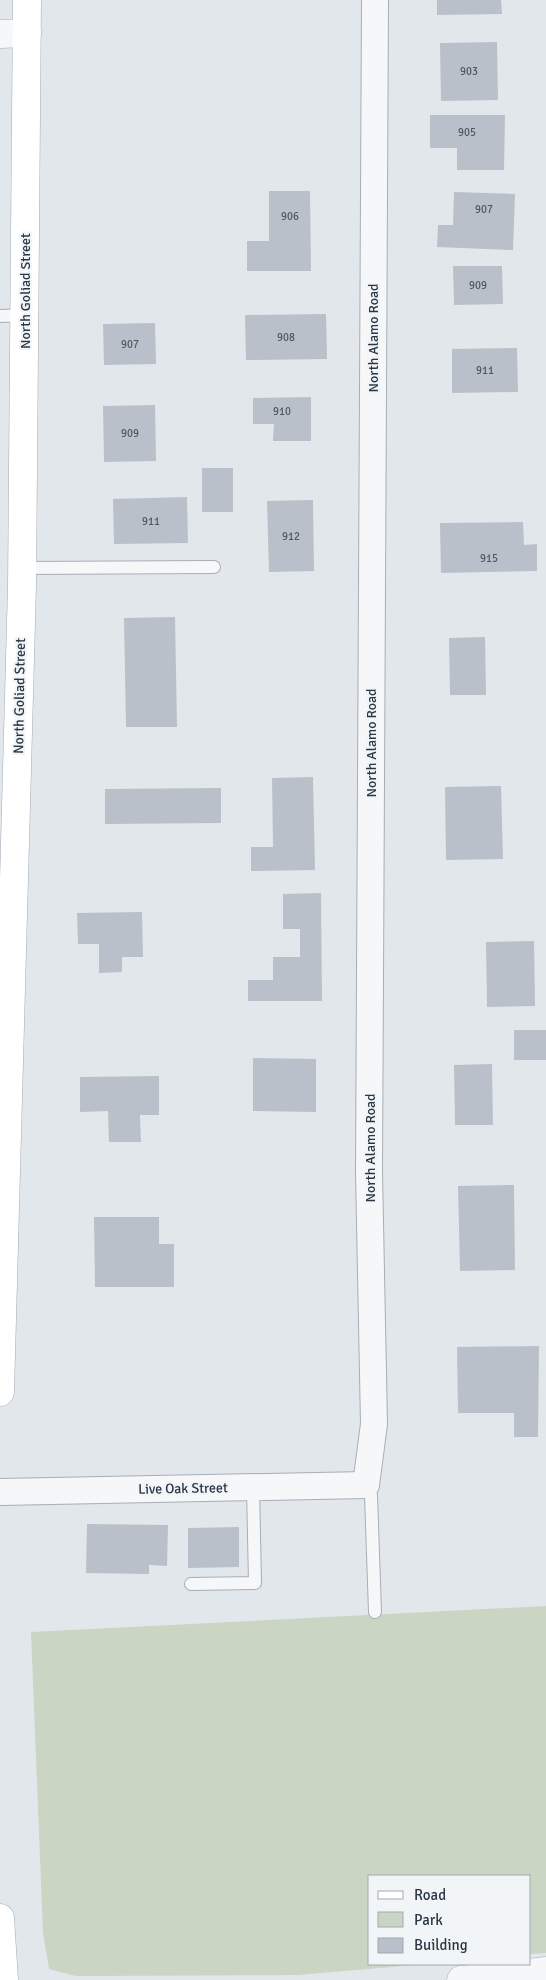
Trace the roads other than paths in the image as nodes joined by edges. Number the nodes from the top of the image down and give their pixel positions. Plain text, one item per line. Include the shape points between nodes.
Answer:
1 (27, 0) edge
2 (375, 0) edge
3 (27, 33) junction
4 (0, 34) edge
5 (12, 315) edge
6 (214, 567) dead end
7 (22, 568) junction
8 (8, 847) edge
9 (2, 1231) edge
10 (0, 1392) edge
11 (366, 1485) junction
12 (253, 1486) junction
13 (0, 1492) edge
14 (191, 1584) dead end
15 (375, 1612) dead end
16 (0, 1918) edge
17 (546, 1971) edge
18 (4, 1980) edge
19 (461, 1980) edge

1 - 3 main road, North Goliad Street
2 - 11 street, North Alamo Road via 369,1152 374,1424
3 - 4 street
3 - 5 main road, North Goliad Street
5 - 7 main road, North Goliad Street
6 - 7 lane
7 - 8 main road, North Goliad Street
8 - 9 main road, North Goliad Street
9 - 10 main road, North Goliad Street
11 - 12 street, Live Oak Street
11 - 15 lane via 371,1495
12 - 13 street, Live Oak Street
12 - 14 lane via 255,1583
16 - 18 main road
17 - 19 street

